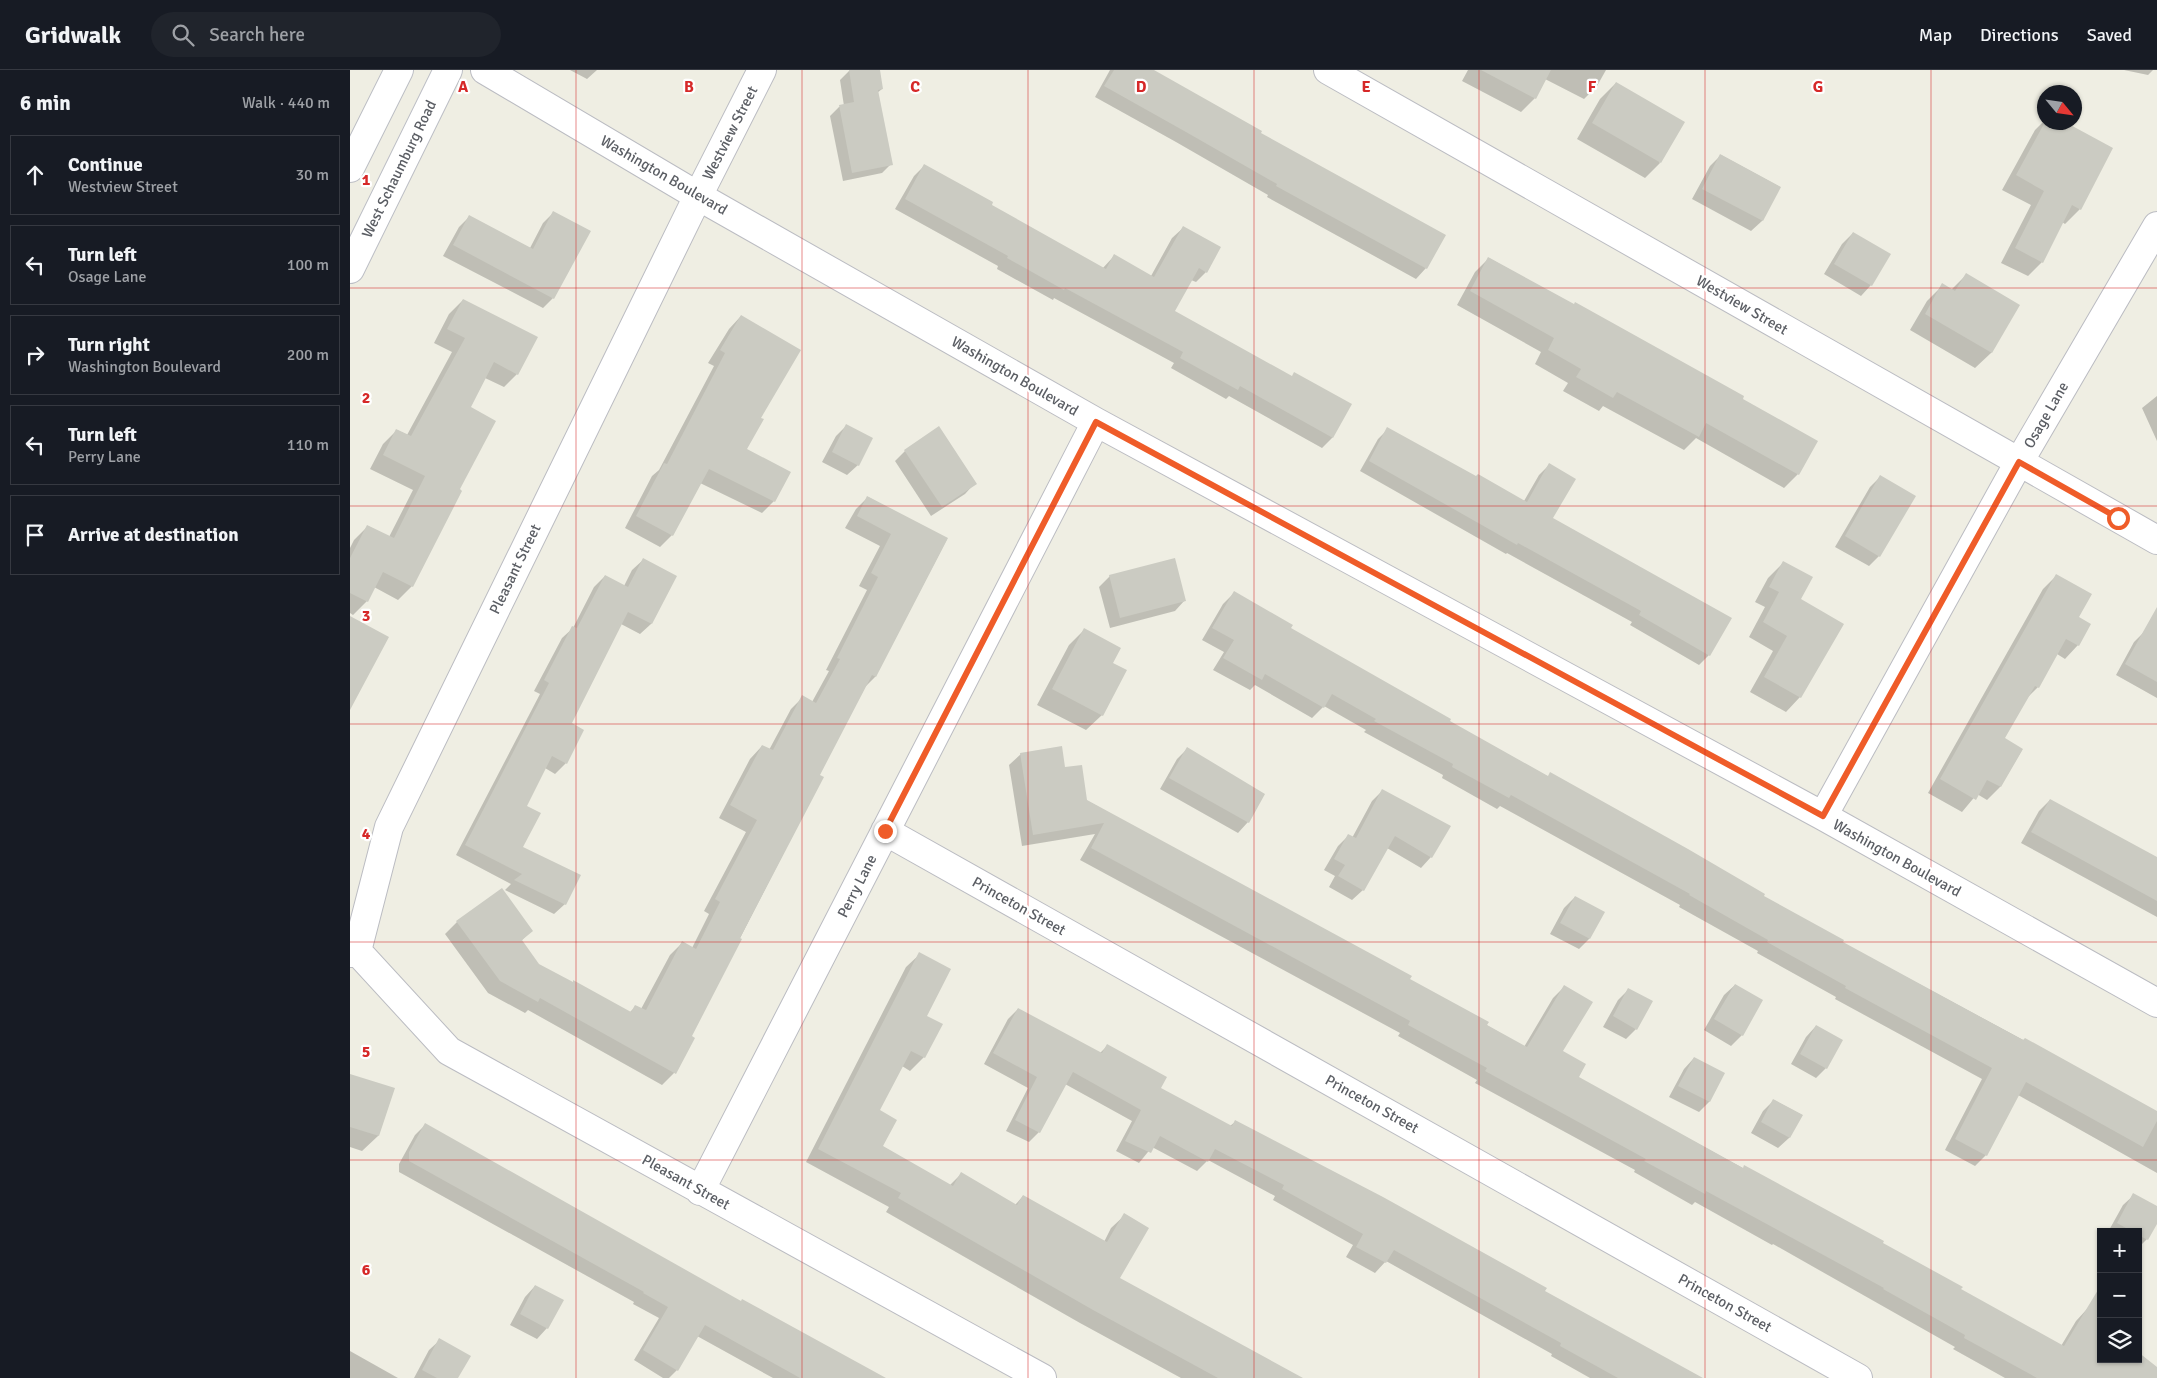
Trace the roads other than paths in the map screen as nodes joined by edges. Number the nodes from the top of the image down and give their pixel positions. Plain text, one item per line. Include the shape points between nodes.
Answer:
1 (399, 70) edge
2 (448, 70) edge
3 (485, 70) edge
4 (762, 70) edge
5 (1328, 70) edge
6 (350, 168) edge
7 (698, 196) junction
8 (2157, 226) edge
9 (350, 269) edge
10 (1096, 422) junction
11 (2019, 462) junction
12 (2157, 540) edge
13 (1823, 816) junction
14 (885, 831) junction
15 (353, 952) edge
16 (2157, 1003) edge
17 (700, 1190) junction
18 (1042, 1378) edge
19 (1858, 1378) edge

1 - 6 street
2 - 9 street, West Schaumburg Road
3 - 7 street, Washington Boulevard
4 - 7 street, Westview Street
5 - 11 street, Westview Street
7 - 10 street, Washington Boulevard
7 - 15 street, Pleasant Street via 389,827
8 - 11 street, Osage Lane
10 - 13 street, Washington Boulevard
10 - 14 street, Perry Lane
11 - 12 street, Westview Street
11 - 13 street, Osage Lane
13 - 16 street, Washington Boulevard
14 - 17 street, Perry Lane
14 - 19 street, Princeton Street
15 - 17 street, Pleasant Street via 449,1051
17 - 18 street, Pleasant Street

